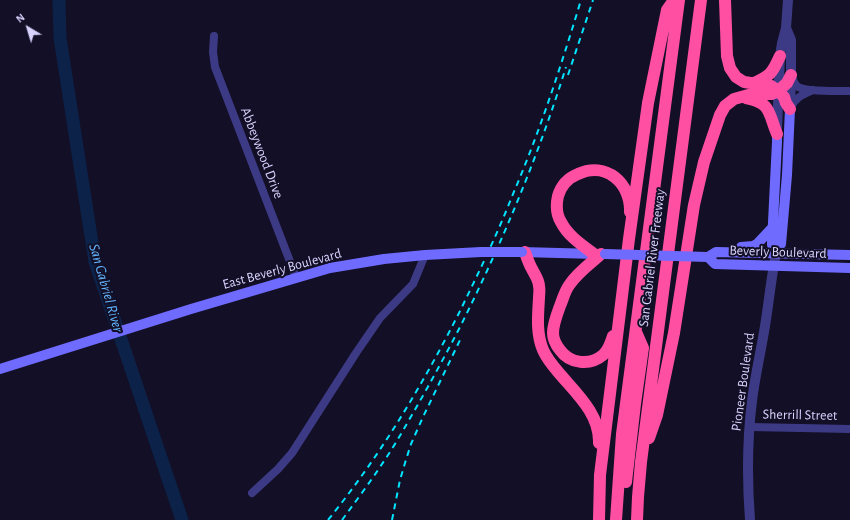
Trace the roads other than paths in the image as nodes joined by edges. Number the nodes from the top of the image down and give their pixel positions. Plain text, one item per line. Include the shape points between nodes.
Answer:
1 (674, 0) edge
2 (679, 0) edge
3 (701, 0) edge
4 (726, 0) edge
5 (788, 0) edge
6 (786, 28) junction
7 (214, 36) dead end
8 (780, 56) junction
9 (791, 75) junction
10 (752, 84) junction
11 (813, 90) junction
12 (778, 91) junction
13 (850, 91) edge
14 (740, 97) junction
15 (790, 109) junction
16 (777, 134) junction
17 (773, 227) junction
18 (629, 239) junction
19 (776, 251) junction
20 (523, 252) junction
21 (725, 252) junction
22 (600, 254) junction
23 (425, 255) junction
24 (850, 255) edge
25 (708, 257) junction
26 (774, 266) junction
27 (850, 268) edge
28 (296, 277) junction
29 (622, 300) junction
30 (635, 330) junction
31 (657, 339) junction
32 (0, 370) edge
33 (750, 427) junction
34 (850, 429) edge
35 (641, 462) junction
36 (600, 475) junction
37 (252, 493) dead end
38 (599, 520) edge
39 (616, 520) edge
40 (624, 520) edge
41 (628, 520) edge
42 (637, 520) edge
43 (750, 520) edge

1 - 18 highway via 667,10 648,103
2 - 30 highway, San Gabriel River Freeway
3 - 31 highway, San Gabriel River Freeway
4 - 10 highway via 727,56 730,68 736,77
5 - 6 street, Pioneer Boulevard
6 - 8 street, Pioneer Boulevard
6 - 9 street, Pioneer Boulevard via 791,40
7 - 28 street, Abbeywood Drive via 215,67
8 - 10 highway via 773,71
8 - 12 street, Pioneer Boulevard
9 - 11 street via 799,88
9 - 12 highway
9 - 15 street, Pioneer Boulevard
10 - 12 highway via 771,86
11 - 13 street
11 - 15 street via 794,101
12 - 14 highway via 772,94
12 - 15 highway via 784,96
12 - 16 street, Pioneer Boulevard
14 - 16 highway via 762,103 770,114
14 - 35 highway via 729,102 720,115 704,162 694,205 674,333 657,416
15 - 19 main road, Pioneer Boulevard via 781,244
16 - 17 main road, Pioneer Boulevard
17 - 19 main road, Pioneer Boulevard via 772,244
17 - 21 main road via 757,244
18 - 22 highway via 629,200 621,182 601,170 574,175 560,192 556,203 557,214 560,222 572,236
18 - 29 highway
19 - 21 main road, Beverly Boulevard
19 - 24 main road, Beverly Boulevard
19 - 26 street, Pioneer Boulevard
20 - 22 main road, East Beverly Boulevard
20 - 23 main road, East Beverly Boulevard, bridge
20 - 36 highway via 539,286 538,319 543,350 594,418 599,438
21 - 25 main road, Beverly Boulevard via 716,252
22 - 25 main road, Beverly Boulevard, bridge
22 - 29 highway via 569,284 555,318 553,333 556,344 563,354 573,361 585,362 604,354 611,344
23 - 28 main road, East Beverly Boulevard via 330,268
23 - 37 street via 412,284 380,318 292,453
25 - 26 main road, Beverly Boulevard via 715,264
26 - 27 main road, Beverly Boulevard
26 - 33 street, Pioneer Boulevard via 752,400
28 - 32 main road, East Beverly Boulevard
29 - 36 highway
30 - 39 highway, San Gabriel River Freeway via 622,434
30 - 40 highway via 643,348
31 - 35 highway, San Gabriel River Freeway
31 - 41 highway via 647,348 633,456
33 - 34 street, Sherrill Street
33 - 43 street, Pioneer Boulevard
35 - 42 highway, San Gabriel River Freeway
36 - 38 highway

